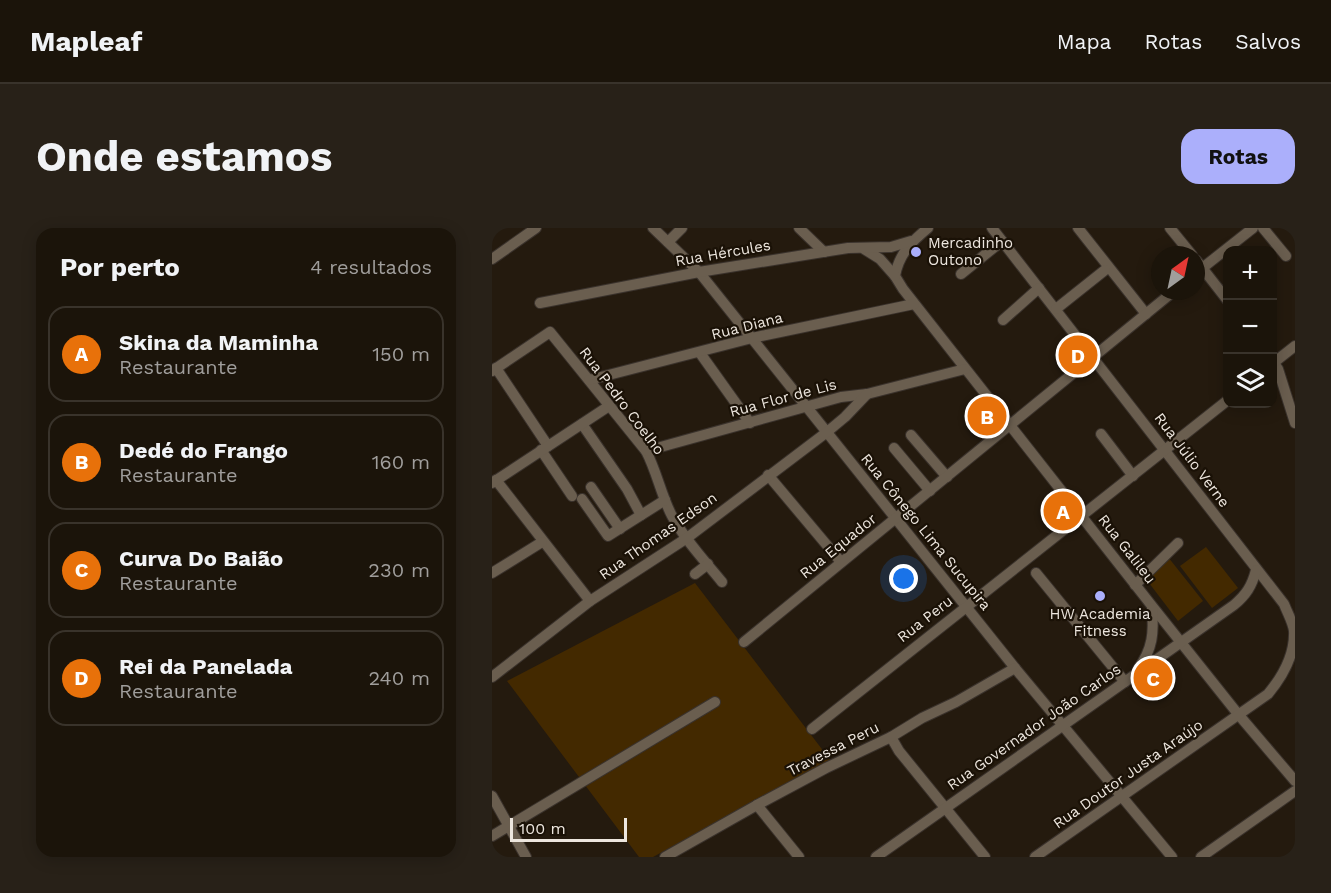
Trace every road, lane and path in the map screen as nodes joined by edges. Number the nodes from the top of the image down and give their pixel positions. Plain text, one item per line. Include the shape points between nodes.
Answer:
1 (536, 228) edge
2 (653, 228) edge
3 (681, 228) edge
4 (799, 228) edge
5 (928, 228) edge
6 (992, 228) edge
7 (1078, 228) edge
8 (1170, 228) edge
9 (1253, 228) edge
10 (1263, 228) edge
11 (912, 241) junction
12 (1002, 241) junction
13 (668, 242) junction
14 (1185, 246) edge
15 (864, 249) junction
16 (824, 252) junction
17 (1286, 256) dead end
18 (492, 259) edge
19 (1205, 262) edge
20 (1106, 270) dead end
21 (699, 272) junction
22 (961, 274) dead end
23 (1205, 275) edge
24 (895, 276) junction
25 (1039, 288) junction
26 (1163, 300) edge
27 (1226, 300) edge
28 (540, 303) dead end
29 (914, 304) junction
30 (1056, 309) junction
31 (1146, 314) junction
32 (1003, 320) dead end
33 (752, 338) junction
34 (1295, 346) edge
35 (700, 353) junction
36 (1093, 356) junction
37 (1277, 359) edge
38 (965, 369) junction
39 (494, 370) edge
40 (1277, 373) edge
41 (589, 380) junction
42 (867, 394) junction
43 (1223, 403) edge
44 (609, 406) junction
45 (807, 407) junction
46 (750, 423) junction
47 (1295, 423) edge
48 (582, 424) junction
49 (1010, 426) junction
50 (827, 432) junction
51 (1101, 434) dead end
52 (911, 435) dead end
53 (545, 448) junction
54 (894, 448) dead end
55 (1166, 449) junction
56 (646, 451) junction
57 (768, 475) junction
58 (1133, 476) junction
59 (947, 477) junction
60 (493, 481) edge
61 (591, 487) dead end
62 (930, 491) junction
63 (665, 500) junction
64 (641, 515) junction
65 (1082, 516) junction
66 (896, 519) junction
67 (616, 531) junction
68 (687, 538) junction
69 (542, 542) junction
70 (1178, 543) dead end
71 (841, 562) junction
72 (708, 564) junction
73 (1256, 570) junction
74 (492, 573) edge
75 (1036, 573) dead end
76 (696, 574) dead end
77 (723, 582) dead end
78 (1135, 585) junction
79 (590, 601) junction
80 (966, 606) junction
81 (1152, 606) junction
82 (744, 642) dead end
83 (1181, 642) junction
84 (1295, 643) edge
85 (1015, 668) junction
86 (492, 677) edge
87 (1129, 679) junction
88 (715, 702) dead end
89 (1238, 714) junction
90 (1063, 725) junction
91 (812, 729) dead end
92 (891, 737) junction
93 (1295, 781) edge
94 (1295, 791) edge
95 (492, 796) edge
96 (1123, 797) junction
97 (757, 805) junction
98 (946, 808) junction
99 (509, 827) junction
100 (492, 836) edge
101 (526, 857) edge
102 (665, 857) edge
103 (799, 857) edge
104 (876, 857) edge
105 (985, 857) edge
106 (1035, 857) edge
107 (1172, 857) edge
108 (1201, 857) edge

1 - 18 street
2 - 13 street, Rua Cônego Lima Sucupira
3 - 13 street
4 - 16 street
5 - 11 street
6 - 12 street, Rua Júlio Verne
7 - 31 street
8 - 14 street
9 - 19 street
10 - 17 street
11 - 15 street, Rua Hércules
11 - 24 street via 897,263
12 - 22 street
12 - 25 street, Rua Júlio Verne
13 - 21 street, Rua Cônego Lima Sucupira
15 - 16 street, Rua Hércules
15 - 24 street, Rua Galileu
16 - 21 street, Rua Hércules
20 - 30 street
21 - 28 street, Rua Hércules
21 - 33 street, Rua Cônego Lima Sucupira
23 - 27 street
24 - 29 street, Rua Galileu
25 - 30 street, Rua Júlio Verne
25 - 32 street
26 - 31 street, Rua Equador
29 - 33 street, Rua Diana
29 - 38 street, Rua Galileu
30 - 36 street, Rua Júlio Verne
31 - 36 street, Rua Equador
33 - 35 street, Rua Diana
33 - 45 street, Rua Cônego Lima Sucupira
34 - 37 street
35 - 41 street, Rua Diana
35 - 46 street
36 - 49 street, Rua Equador
36 - 55 street, Rua Júlio Verne
38 - 42 street, Rua Flor de Lis
38 - 49 street, Rua Galileu
39 - 41 street, Rua Pedro Coelho via 549,332
39 - 53 street
40 - 47 street
41 - 44 street, Rua Pedro Coelho
42 - 45 street, Rua Flor de Lis
42 - 50 street, Rua Thomas Edson
43 - 55 street, Rua Peru
44 - 48 street
44 - 56 street, Rua Pedro Coelho
45 - 46 street, Rua Flor de Lis
45 - 50 street, Rua Cônego Lima Sucupira
46 - 56 street, Rua Flor de Lis
48 - 53 street
48 - 64 street
49 - 59 street, Rua Equador
49 - 65 street, Rua Galileu
50 - 57 street, Rua Thomas Edson
50 - 66 street, Rua Cônego Lima Sucupira
51 - 58 street
52 - 59 street
53 - 60 street
53 - 67 street via 607,535
54 - 62 street
55 - 58 street, Rua Peru
55 - 73 street, Rua Júlio Verne
56 - 63 street, Rua Pedro Coelho
57 - 68 street, Rua Thomas Edson
57 - 71 street
58 - 65 street, Rua Peru
59 - 62 street, Rua Equador
60 - 69 street
61 - 67 street
62 - 66 street, Rua Equador
63 - 64 street
63 - 68 street, Rua Pedro Coelho
64 - 67 street
65 - 78 street, Rua Galileu
65 - 80 street, Rua Peru
66 - 71 street, Rua Equador
66 - 80 street, Rua Cônego Lima Sucupira
68 - 72 street, Rua Pedro Coelho
68 - 79 street, Rua Thomas Edson
69 - 74 street
69 - 79 street
70 - 78 street
71 - 82 street, Rua Equador
72 - 76 street
72 - 77 street, Rua Pedro Coelho
73 - 83 street, Rua Governador João Carlos via 1245,595
73 - 84 street, Rua Júlio Verne via 1284,604
75 - 87 street
78 - 81 street, Rua Galileu
79 - 86 street, Rua Thomas Edson
80 - 85 street, Rua Cônego Lima Sucupira
80 - 91 street, Rua Peru
81 - 83 street, Rua Galileu
81 - 87 street via 1151,649
83 - 87 street, Rua Governador João Carlos
83 - 89 street, Rua Galileu
84 - 89 street, Rua Júlio Verne via 1276,685
85 - 90 street, Rua Cônego Lima Sucupira
85 - 92 street, Travessa Peru
87 - 90 street, Rua Governador João Carlos
88 - 99 street
89 - 93 street, Rua Galileu
89 - 96 street, Rua Doutor Justa Araújo
90 - 96 street, Rua Cônego Lima Sucupira
90 - 98 street, Rua Governador João Carlos
92 - 97 street, Travessa Peru
92 - 98 street
94 - 108 street
95 - 99 street
96 - 106 street, Rua Doutor Justa Araújo
96 - 107 street, Rua Cônego Lima Sucupira
97 - 102 street, Travessa Peru
97 - 103 street
98 - 104 street, Rua Governador João Carlos
98 - 105 street
99 - 100 street
99 - 101 street

